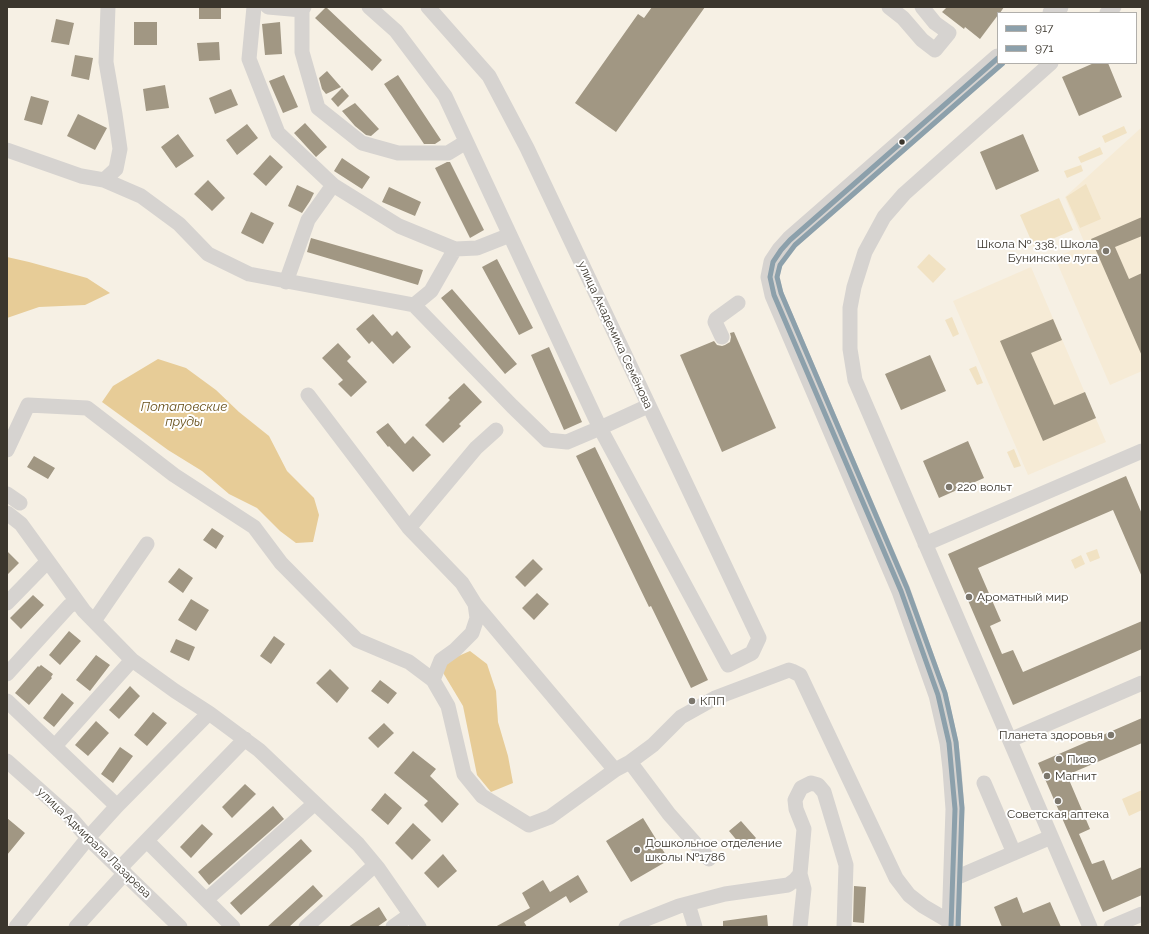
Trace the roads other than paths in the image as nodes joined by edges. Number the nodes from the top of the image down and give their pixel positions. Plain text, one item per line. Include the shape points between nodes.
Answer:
1 (108, 7) edge
2 (254, 7) edge
3 (268, 7) edge
4 (368, 7) edge
5 (428, 7) edge
6 (889, 7) edge
7 (922, 7) edge
8 (303, 9) edge
9 (907, 12) edge
10 (997, 59) edge
11 (1050, 64) edge
12 (466, 142) junction
13 (7, 150) edge
14 (104, 180) junction
15 (333, 185) junction
16 (510, 235) junction
17 (455, 249) junction
18 (286, 282) junction
19 (738, 303) dead end
20 (414, 306) junction
21 (722, 337) dead end
22 (308, 395) dead end
23 (648, 406) junction
24 (600, 428) junction
25 (496, 430) dead end
26 (7, 450) edge
27 (1142, 450) edge
28 (7, 494) edge
29 (20, 503) dead end
30 (7, 513) edge
31 (409, 528) junction
32 (147, 544) dead end
33 (925, 544) junction
34 (48, 561) junction
35 (77, 602) junction
36 (7, 603) edge
37 (475, 604) junction
38 (94, 621) junction
39 (132, 660) junction
40 (7, 674) edge
41 (433, 680) junction
42 (1142, 683) edge
43 (7, 701) edge
44 (209, 713) junction
45 (245, 739) junction
46 (1010, 740) junction
47 (55, 746) junction
48 (7, 761) edge
49 (630, 762) junction
50 (615, 770) junction
51 (984, 783) dead end
52 (314, 804) junction
53 (117, 806) junction
54 (1051, 837) junction
55 (88, 838) junction
56 (147, 841) junction
57 (1014, 853) junction
58 (709, 859) dead end
59 (374, 865) junction
60 (123, 871) junction
61 (798, 877) junction
62 (953, 879) junction
63 (206, 900) junction
64 (688, 904) junction
65 (1142, 914) edge
66 (410, 915) junction
67 (952, 925) edge
68 (16, 927) edge
69 (76, 927) edge
70 (180, 927) edge
71 (233, 927) edge
72 (306, 927) edge
73 (393, 927) edge
74 (418, 927) edge
75 (626, 927) edge
76 (695, 927) edge
77 (800, 927) edge
78 (844, 927) edge
79 (1090, 927) edge
80 (1111, 927) edge

1 - 14 street via 106,62 120,149 116,168
2 - 15 street via 249,59 278,133
3 - 8 street
4 - 12 street via 396,30 445,96
5 - 23 street, улица Академика Семёнова via 488,76 527,148
6 - 9 street
7 - 9 street via 935,23 949,33 936,50 922,40
8 - 12 street via 302,52 318,108 362,143 398,153 448,153
10 - 62 main road via 790,240 773,262 770,278 774,295 901,591 938,695 952,769 955,809
11 - 33 street via 904,194 875,232 865,252 854,287 849,327 855,380
12 - 16 street
13 - 14 street via 80,176
14 - 18 street via 141,196 179,224 208,254 249,274
15 - 17 street via 399,226
15 - 18 street via 308,220
16 - 17 street via 477,248
16 - 24 street
17 - 20 street via 431,290
18 - 20 street
19 - 21 street via 716,319
20 - 24 street via 547,440 567,442
22 - 31 street
23 - 24 street
23 - 24 street, улица Академика Семёнова via 759,638 752,653 728,665
25 - 31 street via 476,448
26 - 41 street via 28,405 87,408 174,475 254,526 281,563 357,640 409,662
27 - 33 street
28 - 29 street
30 - 34 street via 21,524
31 - 37 street via 462,583
32 - 38 street
33 - 46 street
34 - 35 street
34 - 36 street
35 - 38 street
35 - 40 street via 69,606
37 - 41 street via 476,618 472,633 441,660
37 - 50 street
38 - 39 street
39 - 44 street
39 - 47 street
41 - 50 street via 448,706 464,774 482,796 529,825 550,817
42 - 46 street
43 - 47 street
44 - 45 street
44 - 53 street
45 - 52 street
45 - 56 street
46 - 54 street
47 - 53 street
48 - 55 street, улица Адмирала Лазарева via 70,817
49 - 50 street
49 - 58 street via 669,814
49 - 67 street via 653,745 681,717 715,698 789,670 796,672 800,675 896,878 909,895
51 - 57 street
52 - 59 street via 358,844
52 - 63 street
53 - 55 street
54 - 57 street
54 - 79 street
55 - 60 street, улица Адмирала Лазарева
55 - 68 street
56 - 60 street
56 - 63 street
57 - 62 street
59 - 66 street
59 - 72 street
60 - 69 street
60 - 70 street, улица Адмирала Лазарева
61 - 64 street via 788,885 725,894
61 - 77 street via 804,889
61 - 78 street via 804,829 795,800 801,788 811,783 818,785 824,792 846,865
62 - 67 main road
63 - 71 street
64 - 75 street
64 - 76 street
65 - 80 street
66 - 73 street
66 - 74 street

